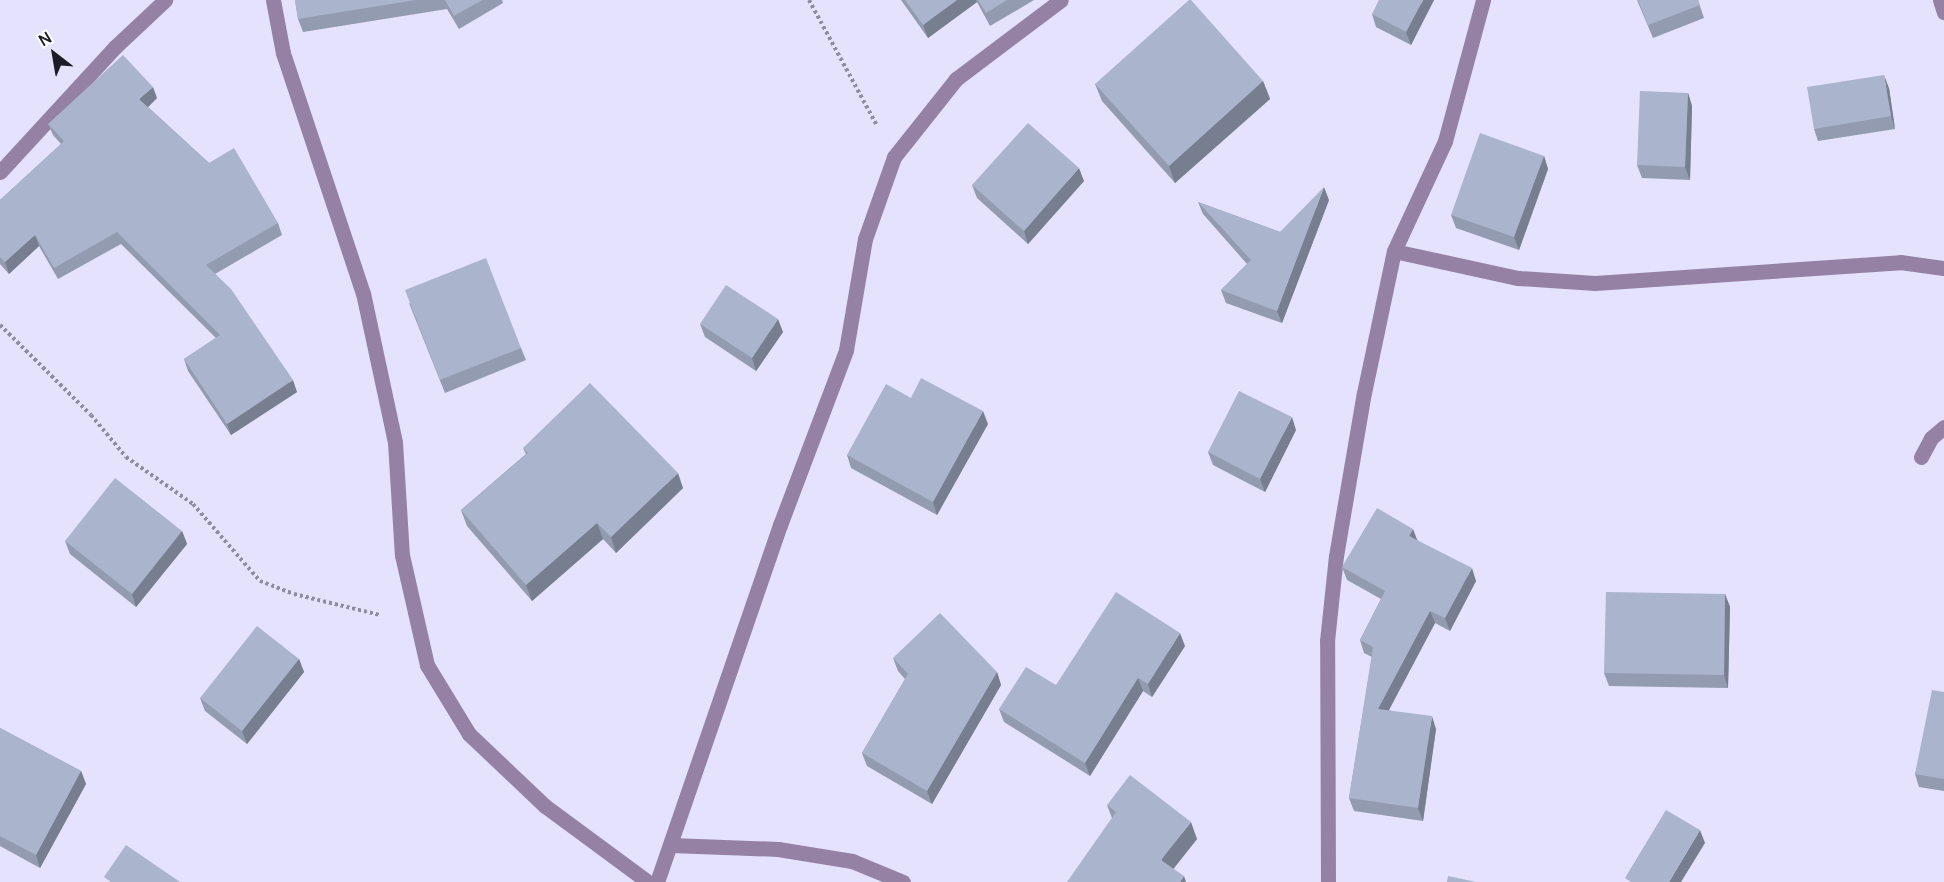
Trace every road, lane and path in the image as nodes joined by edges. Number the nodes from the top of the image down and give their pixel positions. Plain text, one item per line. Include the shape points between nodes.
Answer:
1 (165, 0) edge
2 (273, 0) edge
3 (809, 0) edge
4 (1060, 0) edge
5 (1483, 0) edge
6 (1940, 0) edge
7 (1944, 12) edge
8 (894, 158) junction
9 (0, 172) edge
10 (1394, 251) junction
11 (1944, 268) edge
12 (0, 325) edge
13 (1944, 427) edge
14 (1921, 457) dead end
15 (417, 623) junction
16 (671, 845) junction
17 (648, 882) edge
18 (657, 882) edge
19 (903, 882) edge
20 (1328, 882) edge

1 - 9 street via 115,47
2 - 15 street via 283,53 363,292 395,442 402,555
3 - 8 path
4 - 8 street via 956,79
5 - 10 street via 1445,141
6 - 7 street
8 - 16 street via 865,239 846,350 780,525
10 - 11 street via 1518,278 1596,283 1900,262
10 - 20 street via 1336,556 1327,641
12 - 15 path via 91,415 126,457 193,504 260,581 294,594
13 - 14 street via 1931,438
15 - 17 street via 427,665 469,734 545,806
16 - 18 street
16 - 19 street via 778,849 852,861

